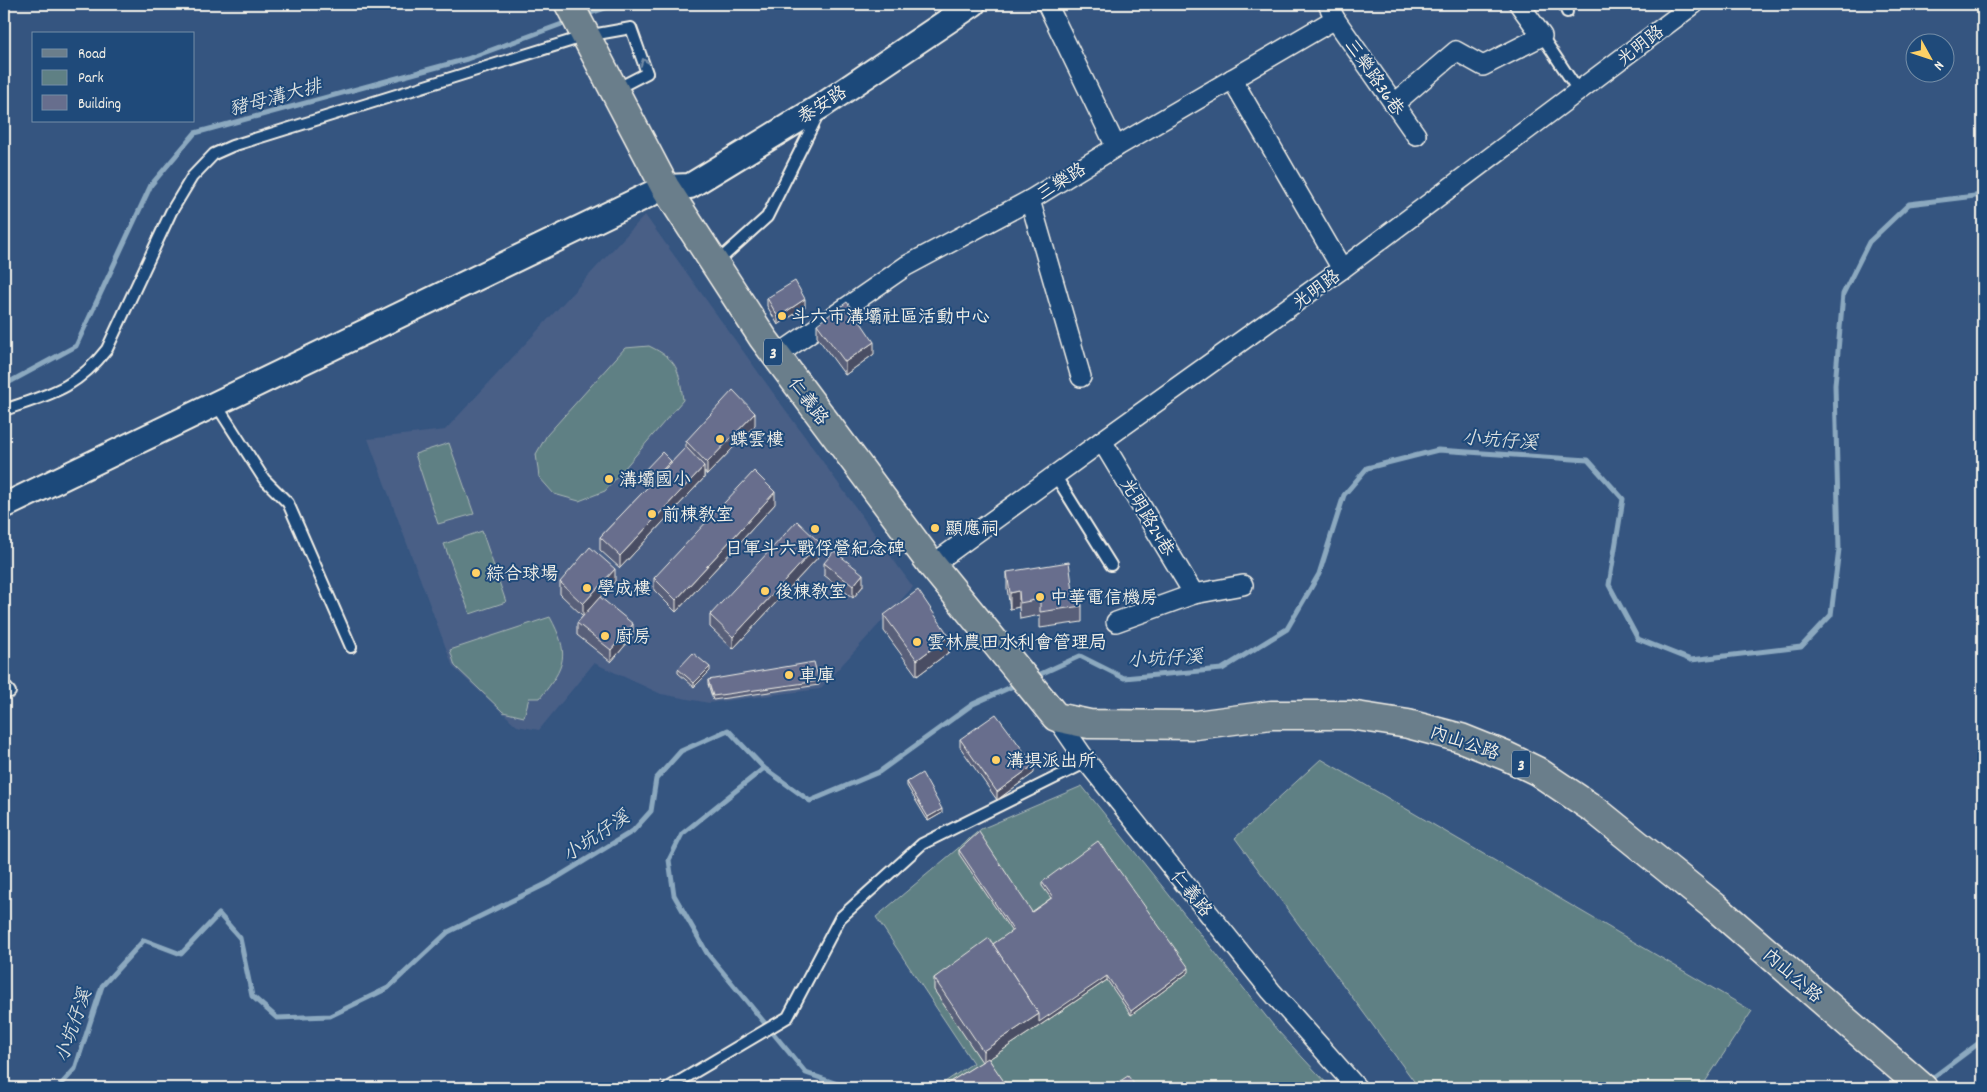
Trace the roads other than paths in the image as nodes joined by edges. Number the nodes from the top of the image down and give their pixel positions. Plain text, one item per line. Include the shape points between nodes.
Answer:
1 (973, 4) edge
2 (1047, 4) edge
3 (1519, 4) edge
4 (1694, 4) edge
5 (571, 8) edge
6 (1331, 11) edge
7 (586, 36) junction
8 (1542, 36) junction
9 (1232, 79) junction
10 (614, 90) junction
11 (1579, 92) junction
12 (1394, 104) junction
13 (823, 105) junction
14 (1416, 135) dead end
15 (1116, 147) junction
16 (665, 188) junction
17 (1030, 200) junction
18 (714, 265) junction
19 (1342, 270) junction
20 (776, 356) junction
21 (1081, 377) dead end
22 (216, 404) junction
23 (4, 410) edge
24 (1102, 441) junction
25 (1055, 475) junction
26 (4, 506) edge
27 (1111, 565) dead end
28 (932, 566) junction
29 (1243, 585) dead end
30 (1194, 594) junction
31 (1116, 622) dead end
32 (351, 647) dead end
33 (1056, 717) junction
34 (1087, 762) junction
35 (668, 1088) edge
36 (1357, 1088) edge
37 (1923, 1088) edge

1 - 13 street, 泰安路
2 - 15 street
3 - 8 street
4 - 11 street, 光明路
5 - 7 main road, 3
6 - 9 street, 三樂路
6 - 12 street, 三樂路36巷
7 - 10 main road, 仁義路 / 3
10 -> 7 lane via 648,74 631,28
7 - 23 lane via 214,154 192,177 171,212 107,349 97,362 61,391
8 - 11 lane
8 - 12 street via 1483,66 1456,51
9 - 15 street, 三樂路
9 - 19 street
10 - 16 main road, 仁義路 / 3
11 - 19 street, 光明路
12 - 14 street, 三樂路36巷
13 - 16 street, 泰安路 via 690,186
13 - 18 lane via 767,217
15 - 17 street, 三樂路
16 - 18 main road, 仁義路 / 3
16 - 22 street
17 - 20 street, 三樂路 via 906,266
17 - 21 street
18 - 20 main road, 仁義路 / 3
19 - 24 street, 光明路
20 - 28 main road, 仁義路 / 3
22 - 26 street
22 - 32 lane via 264,479 288,503
24 - 25 street, 光明路
24 - 30 street, 光明路24巷
25 - 27 lane
25 - 28 street, 光明路
28 - 33 main road, 仁義路 / 3
29 - 30 street
30 - 31 street
33 - 34 street, 仁義路
33 - 37 main road, 內山公路 / 3 via 1089,724 1151,725 1196,724 1271,715 1350,715 1408,724 1461,738 1506,756 1537,771 1595,810 1715,907
34 - 35 lane via 922,844 840,918 788,1017
34 - 36 street, 仁義路 via 1271,991

